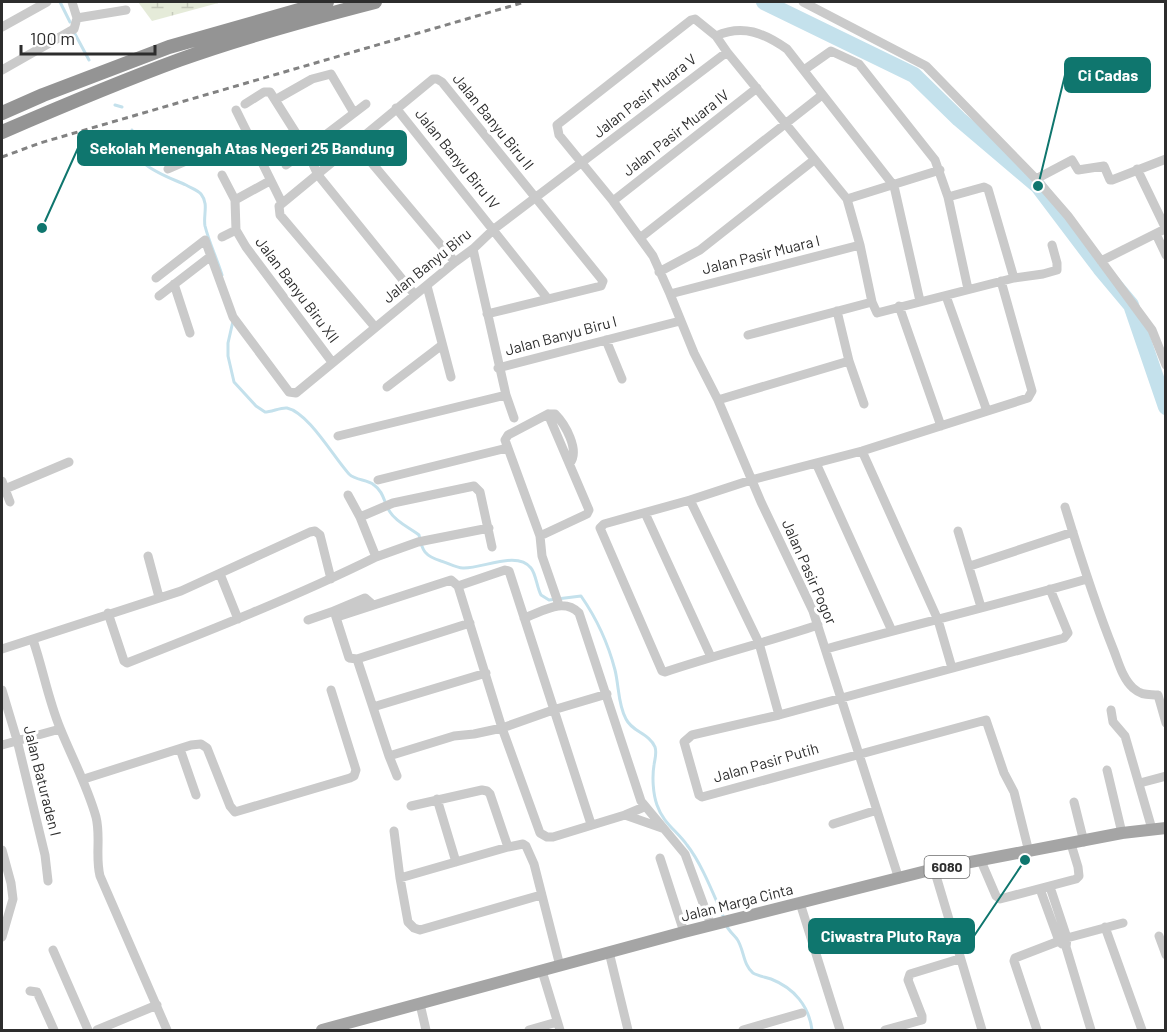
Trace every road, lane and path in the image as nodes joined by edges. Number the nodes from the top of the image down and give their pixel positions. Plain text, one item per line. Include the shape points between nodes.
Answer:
1 (47, 2) edge
2 (72, 2) edge
3 (327, 2) edge
4 (375, 2) edge
5 (803, 2) edge
6 (126, 10) dead end
7 (77, 18) junction
8 (2, 27) edge
9 (716, 36) junction
10 (727, 52) junction
11 (2, 69) edge
12 (804, 70) junction
13 (757, 88) junction
14 (822, 95) junction
15 (275, 100) junction
16 (245, 104) dead end
17 (366, 104) dead end
18 (396, 108) junction
19 (236, 110) dead end
20 (2, 113) edge
21 (354, 113) junction
22 (787, 124) junction
23 (2, 132) edge
24 (248, 134) junction
25 (355, 143) junction
26 (306, 149) junction
27 (1166, 159) edge
28 (814, 160) junction
29 (582, 163) junction
30 (285, 165) dead end
31 (168, 169) dead end
32 (1137, 169) junction
33 (940, 170) junction
34 (222, 175) dead end
35 (318, 175) junction
36 (1036, 179) junction
37 (266, 183) dead end
38 (894, 186) junction
39 (535, 197) junction
40 (948, 197) junction
41 (235, 200) junction
42 (847, 200) junction
43 (613, 201) junction
44 (282, 203) junction
45 (1163, 216) edge
46 (236, 230) junction
47 (494, 230) junction
48 (1156, 234) junction
49 (222, 237) dead end
50 (640, 238) junction
51 (860, 245) junction
52 (1052, 245) dead end
53 (473, 249) junction
54 (1166, 255) edge
55 (211, 256) junction
56 (1101, 261) junction
57 (455, 262) junction
58 (659, 272) junction
59 (156, 278) dead end
60 (1014, 278) junction
61 (1001, 281) junction
62 (174, 284) junction
63 (427, 286) junction
64 (968, 290) junction
65 (670, 294) junction
66 (414, 295) junction
67 (159, 296) dead end
68 (946, 296) junction
69 (548, 299) junction
70 (920, 301) junction
71 (872, 302) junction
72 (899, 306) junction
73 (837, 311) junction
74 (487, 314) junction
75 (680, 321) junction
76 (375, 327) junction
77 (190, 333) dead end
78 (748, 335) dead end
79 (606, 340) junction
80 (442, 345) junction
81 (849, 361) junction
82 (332, 362) junction
83 (1166, 365) edge
84 (498, 368) junction
85 (451, 377) dead end
86 (622, 379) dead end
87 (387, 387) dead end
88 (506, 395) junction
89 (718, 400) junction
90 (864, 404) dead end
91 (987, 411) junction
92 (513, 418) dead end
93 (941, 426) junction
94 (338, 436) dead end
95 (507, 448) junction
96 (862, 451) junction
97 (69, 462) dead end
98 (816, 463) junction
99 (378, 480) dead end
100 (751, 480) junction
101 (3, 485) edge
102 (348, 495) dead end
103 (690, 500) junction
104 (10, 502) dead end
105 (1065, 507) dead end
106 (645, 513) junction
107 (360, 517) junction
108 (489, 528) junction
109 (958, 531) dead end
110 (1073, 532) junction
111 (540, 536) junction
112 (492, 547) dead end
113 (148, 556) dead end
114 (376, 557) junction
115 (970, 566) junction
116 (220, 573) junction
117 (331, 579) junction
118 (1088, 579) junction
119 (458, 586) junction
120 (1050, 590) junction
121 (159, 597) junction
122 (559, 603) junction
123 (981, 607) junction
124 (108, 613) junction
125 (335, 614) junction
126 (524, 618) junction
127 (238, 619) junction
128 (308, 620) dead end
129 (938, 620) junction
130 (470, 623) junction
131 (818, 626) junction
132 (892, 631) junction
133 (33, 640) junction
134 (759, 643) junction
135 (826, 649) junction
136 (2, 650) edge
137 (711, 657) junction
138 (357, 660) junction
139 (952, 668) junction
140 (486, 673) junction
141 (2, 690) edge
142 (331, 690) dead end
143 (607, 694) junction
144 (841, 698) junction
145 (373, 707) junction
146 (553, 710) junction
147 (1111, 710) dead end
148 (779, 716) junction
149 (1166, 723) edge
150 (502, 728) junction
151 (60, 729) junction
152 (17, 740) junction
153 (2, 745) edge
154 (180, 749) junction
155 (859, 753) junction
156 (389, 756) junction
157 (1107, 770) dead end
158 (398, 776) dead end
159 (1166, 776) edge
160 (84, 779) junction
161 (1140, 783) junction
162 (196, 795) dead end
163 (437, 799) junction
164 (1074, 802) dead end
165 (411, 806) dead end
166 (644, 807) junction
167 (877, 810) junction
168 (625, 815) junction
169 (591, 824) junction
170 (833, 824) dead end
171 (662, 828) junction
172 (1166, 828) edge
173 (1152, 829) junction
174 (394, 831) dead end
175 (1122, 833) junction
176 (1084, 842) junction
177 (1071, 844) junction
178 (508, 848) junction
179 (2, 850) edge
180 (1029, 852) junction
181 (660, 858) dead end
182 (456, 861) junction
183 (981, 861) junction
184 (934, 869) junction
185 (400, 878) junction
186 (899, 879) junction
187 (48, 881) dead end
188 (1045, 888) junction
189 (13, 892) junction
190 (2, 894) edge
191 (541, 895) junction
192 (800, 903) junction
193 (720, 923) junction
194 (1123, 923) dead end
195 (1105, 927) junction
196 (684, 932) junction
197 (1159, 936) dead end
198 (2, 937) edge
199 (1064, 942) junction
200 (52, 950) dead end
201 (609, 952) junction
202 (1166, 955) edge
203 (959, 959) junction
204 (560, 966) junction
205 (542, 971) junction
206 (30, 991) dead end
207 (420, 1004) junction
208 (157, 1005) junction
209 (802, 1014) dead end
210 (558, 1026) edge
211 (54, 1030) edge
212 (88, 1030) edge
213 (97, 1030) edge
214 (167, 1030) edge
215 (322, 1030) edge
216 (426, 1030) edge
217 (529, 1030) edge
218 (628, 1030) edge
219 (743, 1030) edge
220 (840, 1030) edge
221 (885, 1030) edge
222 (982, 1030) edge
223 (1037, 1030) edge
224 (1091, 1030) edge
225 (1142, 1030) edge

1 - 8 street
2 - 7 street
3 - 20 highway via 169,47
4 - 23 highway via 180,60
5 - 36 street via 926,66
6 - 7 street
7 - 11 street via 74,29
9 - 10 street
9 - 12 street via 735,30 762,34 787,49
9 - 29 street, Jalan Pasir Pogor via 691,20 557,125 559,135
10 - 13 street
10 - 29 street, Jalan Pasir Muara V
12 - 14 street
12 - 33 street via 831,51 854,60
13 - 22 street
13 - 43 street, Jalan Pasir Muara IV
14 - 22 street
14 - 38 street
15 - 16 street via 270,92 264,92
15 - 21 street via 312,78 331,74
15 - 26 street
17 - 21 street
18 - 25 street, Jalan Banyu Biru II
18 - 39 street, Jalan Banyu Biru II via 433,79 440,80
18 - 47 street, Jalan Banyu Biru IV
19 - 24 street
21 - 26 street
22 - 28 street
22 - 50 street
24 - 31 street
24 - 44 street
25 - 35 street, Jalan Banyu Biru II
25 - 57 street
26 - 30 street
26 - 35 street
27 - 32 street
28 - 42 street
28 - 58 street via 700,250
29 - 39 street, Jalan Banyu Biru
29 - 43 street, Jalan Pasir Pogor
32 - 36 street via 1110,180 1104,166 1078,170 1072,160
32 - 45 street
33 - 38 street
33 - 40 street
34 - 41 street
35 - 44 street, Jalan Banyu Biru II
35 - 66 street
36 - 56 street
37 - 41 street
38 - 42 street
38 - 70 street
39 - 47 street, Jalan Banyu Biru
39 - 69 street, Jalan Banyu Biru II via 603,284
40 - 60 street via 988,189
40 - 64 street
41 - 46 street, Jalan Banyu Biru XII
42 - 51 street
43 - 50 street, Jalan Pasir Pogor
44 - 76 street via 280,215
45 - 48 street via 1164,230
46 - 49 street
46 - 82 street, Jalan Banyu Biru XII
47 - 53 street, Jalan Banyu Biru
47 - 69 street, Jalan Banyu Biru IV
48 - 54 street
48 - 56 street
50 - 58 street, Jalan Pasir Pogor
51 - 65 street, Jalan Pasir Muara I
51 - 71 street
52 - 60 street via 1057,270
53 - 57 street, Jalan Banyu Biru
53 - 74 street, Jalan Banyu Biru I
55 - 59 street via 203,240
55 - 62 street
55 - 82 street, Jalan Banyu Biru via 235,319 292,394
56 - 83 street via 1152,330
57 - 63 street, Jalan Banyu Biru
58 - 65 street, Jalan Pasir Pogor
60 - 61 street
61 - 64 street
61 - 91 street via 1032,391 1020,402
62 - 67 street
62 - 77 street
63 - 66 street, Jalan Banyu Biru
63 - 80 street
64 - 68 street
65 - 75 street, Jalan Pasir Pogor
66 - 76 street, Jalan Banyu Biru
68 - 70 street
68 - 91 street
69 - 74 street
70 - 72 street
71 - 72 street via 879,314
71 - 73 street
72 - 93 street
73 - 78 street
73 - 81 street
74 - 84 street, Jalan Banyu Biru I
75 - 79 street, Jalan Banyu Biru I
75 - 89 street, Jalan Pasir Pogor
76 - 82 street, Jalan Banyu Biru
79 - 84 street, Jalan Banyu Biru I
79 - 86 street
80 - 85 street
80 - 87 street
81 - 89 street
81 - 90 street
84 - 88 street
88 - 92 street
88 - 94 street
89 - 100 street, Jalan Pasir Pogor
91 - 93 street
93 - 96 street
95 - 99 street
95 - 111 street
95 - 111 street via 507,435 548,414 589,510
96 - 98 street
96 - 129 street
97 - 101 street
98 - 100 street
98 - 132 street
100 - 103 street
100 - 131 street, Jalan Pasir Pogor
101 - 104 street
102 - 107 street
103 - 106 street
103 - 134 street
105 - 110 street
106 - 137 street
106 - 137 street via 604,524 600,531 660,669 665,672
107 - 108 street via 393,503 474,486 480,492
107 - 114 street
108 - 112 street
108 - 114 street via 423,541
109 - 115 street
110 - 115 street
110 - 118 street
111 - 122 street via 542,556
113 - 121 street
114 - 117 street
115 - 123 street
116 - 117 street via 315,531 320,535
116 - 121 street
116 - 127 street
117 - 127 street
118 - 120 street
118 - 149 street via 1122,671 1131,686 1142,694 1158,695
119 - 125 street via 449,580
119 - 126 street via 507,570
119 - 130 street
120 - 123 street
120 - 139 street via 1068,633 1066,637
121 - 124 street
122 - 126 street
122 - 143 street via 579,613
123 - 129 street
124 - 127 street via 126,663
124 - 133 street
125 - 128 street
125 - 138 street via 349,658
126 - 146 street
129 - 132 street
129 - 139 street
130 - 138 street
130 - 140 street
131 - 134 street
131 - 135 street, Jalan Pasir Pogor
132 - 135 street
133 - 136 street
133 - 151 street
134 - 137 street
134 - 148 street
135 - 144 street, Jalan Pasir Pogor
138 - 145 street
139 - 144 street
140 - 145 street
140 - 150 street
141 - 152 street, Jalan Baturaden I
142 - 154 street via 356,770 350,778 235,812 205,746
143 - 146 street
143 - 166 street
144 - 148 street
144 - 155 street, Jalan Pasir Pogor
145 - 156 street
146 - 150 street
146 - 169 street
147 - 161 street via 1113,722 1125,736
148 - 155 street, Jalan Pasir Putih via 692,735 684,742 699,795
150 - 156 street via 446,738
150 - 169 street via 540,833 553,837
151 - 152 street
151 - 160 street
152 - 153 street
152 - 187 street, Jalan Baturaden I
154 - 160 street
154 - 162 street
155 - 167 street, Jalan Pasir Pogor
155 - 180 street via 987,720 1014,792
156 - 158 street
157 - 175 street
159 - 161 street
160 - 208 street via 98,829 96,862 100,876
161 - 173 street
163 - 165 street
163 - 178 street via 487,791
163 - 182 street
164 - 176 street
166 - 168 street
166 - 171 street
167 - 170 street
167 - 186 street, Jalan Pasir Pogor
168 - 169 street
168 - 171 street
171 - 193 street via 685,855
172 - 173 main road, Jalan Marga Cinta / 6080
173 - 175 main road, Jalan Marga Cinta / 6080
174 - 185 street
175 - 176 main road, Jalan Marga Cinta / 6080
176 - 177 main road, Jalan Marga Cinta / 6080
177 - 180 main road, Jalan Marga Cinta / 6080
177 - 188 street via 1079,876
178 - 182 street
178 - 191 street via 526,846
179 - 189 street
180 - 183 main road, Jalan Marga Cinta / 6080
181 - 196 street
182 - 185 street
183 - 184 main road, Jalan Marga Cinta / 6080
183 - 188 street via 999,899
184 - 186 main road, Jalan Marga Cinta / 6080
184 - 203 street
185 - 191 street via 408,922 420,930
186 - 192 main road, Jalan Marga Cinta / 6080
188 - 199 street
189 - 190 street
189 - 198 street
191 - 204 street
192 - 193 main road, Jalan Marga Cinta / 6080
192 - 220 street
193 - 196 main road, Jalan Marga Cinta / 6080
194 - 195 street
195 - 199 street
195 - 225 street
196 - 201 main road, Jalan Marga Cinta / 6080
197 - 202 street
199 - 223 street via 1014,960
199 - 224 street
200 - 212 street
201 - 204 main road, Jalan Marga Cinta / 6080
201 - 218 street
203 - 221 street via 910,974 908,980 923,1018
203 - 222 street
204 - 205 main road, Jalan Marga Cinta / 6080
205 - 207 main road, Jalan Marga Cinta / 6080
205 - 210 street
206 - 211 street via 37,992
207 - 215 main road, Jalan Marga Cinta / 6080
207 - 216 street
208 - 213 street
208 - 214 street
209 - 219 street
210 - 217 street

